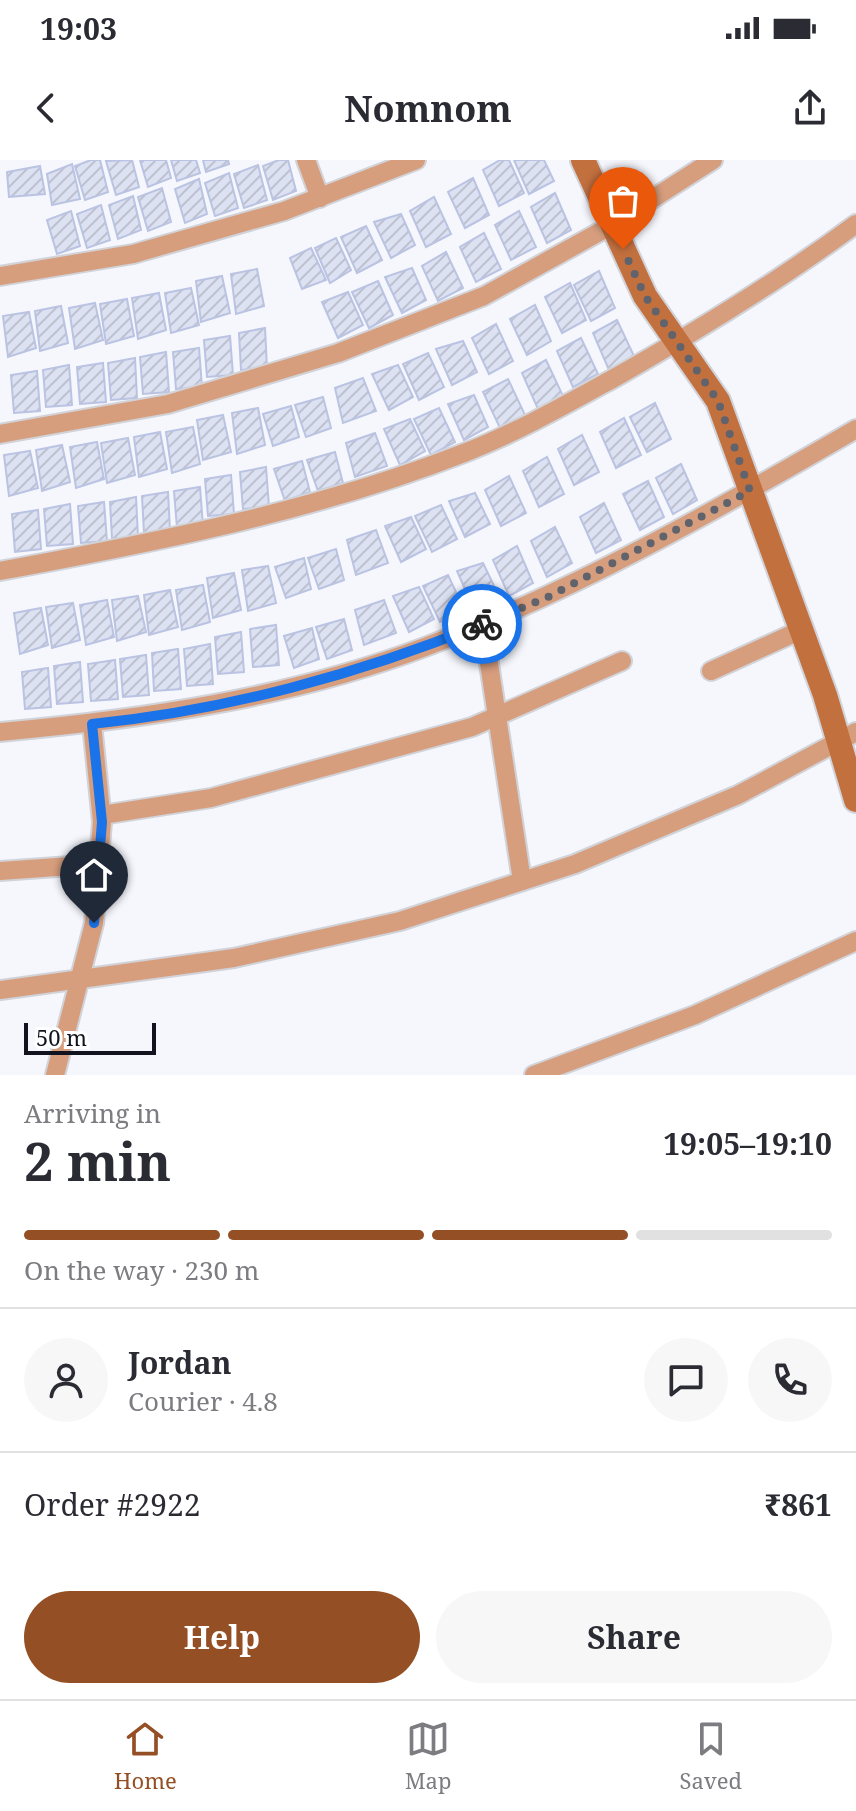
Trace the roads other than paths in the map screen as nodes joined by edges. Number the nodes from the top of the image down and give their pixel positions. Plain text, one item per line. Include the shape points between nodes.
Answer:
1 (306, 160) edge
2 (416, 160) edge
3 (583, 160) edge
4 (713, 160) edge
5 (320, 198) junction
6 (856, 224) edge
7 (612, 225) junction
8 (0, 276) edge
9 (677, 343) junction
10 (856, 429) edge
11 (0, 434) edge
12 (750, 491) junction
13 (0, 571) edge
14 (483, 624) junction
15 (801, 630) junction
16 (622, 661) dead end
17 (711, 671) dead end
18 (497, 716) junction
19 (92, 724) junction
20 (0, 732) edge
21 (848, 737) edge
22 (856, 800) edge
23 (102, 815) junction
24 (99, 864) junction
25 (0, 871) edge
26 (522, 881) junction
27 (856, 941) edge
28 (80, 979) junction
29 (0, 990) edge
30 (55, 1075) edge
31 (534, 1075) edge

1 - 5 street
2 - 5 street
3 - 7 street
4 - 7 street
5 - 8 street via 133,254
6 - 9 street via 774,284
7 - 9 street via 645,296
7 - 11 street via 484,296 338,353 168,404
9 - 12 street via 718,401
9 - 13 street via 465,453 337,495 169,540
10 - 12 street
12 - 14 street via 546,598
12 - 15 street
14 - 18 street
14 - 19 street via 422,648 278,690
15 - 17 street
15 - 21 street
16 - 18 street
18 - 23 street via 458,732 211,798
18 - 26 street
19 - 20 street
19 - 23 street
21 - 22 street
21 - 26 street via 738,795
23 - 24 street
24 - 25 street
24 - 28 street via 94,923
26 - 28 street via 400,921 234,958
27 - 31 street via 695,1015
28 - 29 street
28 - 30 street

